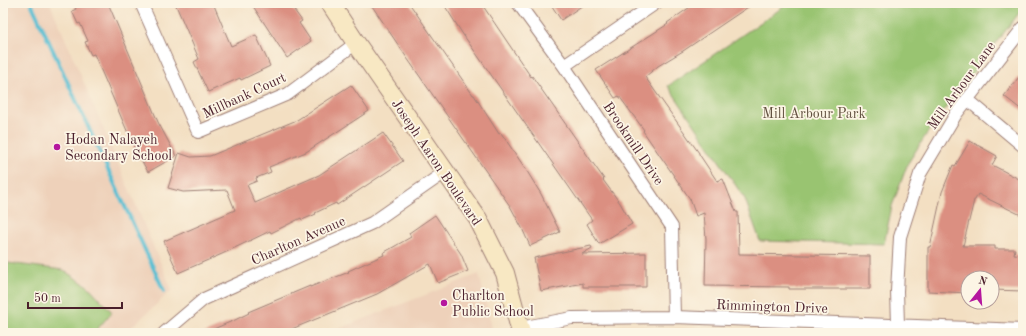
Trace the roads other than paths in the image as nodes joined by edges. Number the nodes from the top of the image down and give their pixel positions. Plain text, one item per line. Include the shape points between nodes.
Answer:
1 (141, 3) edge
2 (330, 3) edge
3 (518, 3) edge
4 (656, 3) edge
5 (1023, 28) edge
6 (356, 43) junction
7 (564, 66) junction
8 (967, 99) junction
9 (1023, 146) edge
10 (445, 172) junction
11 (674, 317) junction
12 (898, 325) junction
13 (521, 330) edge
14 (1023, 330) edge
15 (164, 333) edge

1 - 6 street, Millbank Court via 198,132 288,94
2 - 6 street, Joseph Aaron Boulevard
3 - 7 street, Brookmill Drive
4 - 7 street
5 - 8 street, Mill Arbour Lane
6 - 10 street, Joseph Aaron Boulevard
7 - 11 street, Brookmill Drive via 672,227
8 - 9 street
8 - 12 street, Mill Arbour Lane via 920,174 900,237
10 - 13 street, Joseph Aaron Boulevard via 478,219 505,273
10 - 15 street, Charlton Avenue via 372,223 204,299
11 - 12 street, Rimmington Drive
11 - 13 street, Rimmington Drive via 572,318
12 - 14 street, Rimmington Drive

